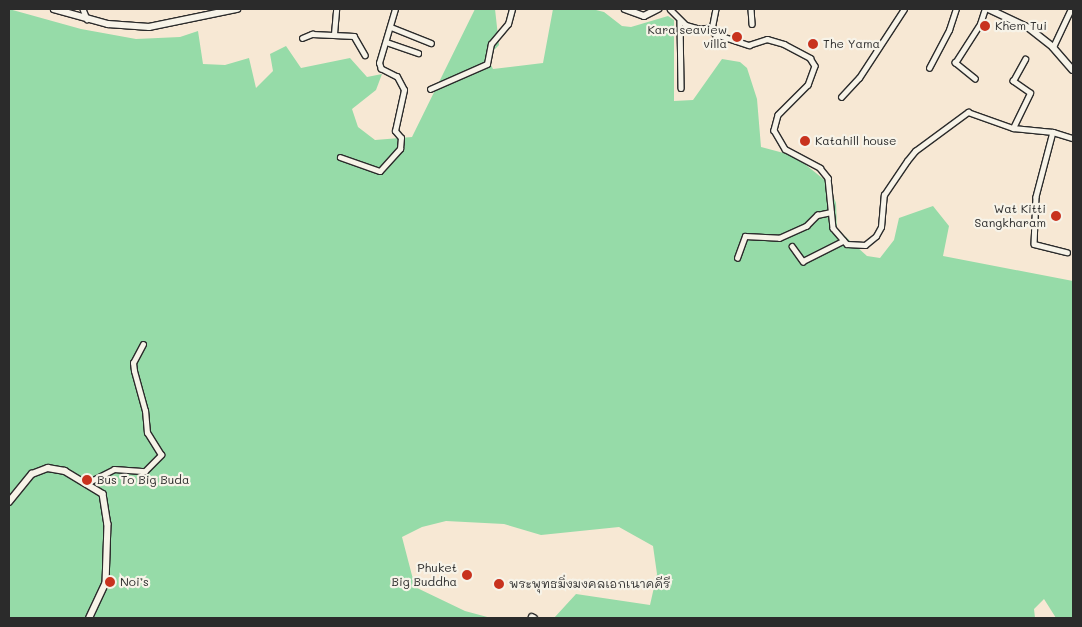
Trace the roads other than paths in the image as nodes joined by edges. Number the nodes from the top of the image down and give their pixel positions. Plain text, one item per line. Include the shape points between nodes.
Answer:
1 (54, 9) edge
2 (83, 9) edge
3 (237, 9) edge
4 (336, 9) edge
5 (395, 9) edge
6 (512, 9) edge
7 (625, 9) edge
8 (658, 9) edge
9 (670, 9) edge
10 (716, 9) edge
11 (751, 9) edge
12 (904, 9) edge
13 (956, 9) edge
14 (985, 9) edge
15 (989, 9) edge
16 (1071, 9) edge
17 (87, 19) junction
18 (680, 21) junction
19 (752, 24) dead end
20 (390, 27) junction
21 (712, 27) junction
22 (334, 34) junction
23 (302, 38) dead end
24 (386, 42) junction
25 (431, 43) dead end
26 (1053, 47) junction
27 (418, 53) dead end
28 (365, 55) dead end
29 (1025, 60) dead end
30 (929, 68) dead end
31 (1073, 70) edge
32 (975, 79) dead end
33 (681, 88) dead end
34 (430, 89) dead end
35 (841, 97) dead end
36 (1013, 128) junction
37 (1053, 132) junction
38 (1073, 138) edge
39 (340, 157) dead end
40 (831, 212) junction
41 (843, 241) junction
42 (792, 246) dead end
43 (1067, 252) dead end
44 (737, 258) dead end
45 (143, 344) dead end
46 (87, 483) junction
47 (9, 502) edge
48 (90, 618) edge

1 - 17 main road
2 - 17 street
3 - 17 main road via 149,27
4 - 22 street
5 - 20 street
6 - 34 street via 508,24 491,44 487,64
7 - 8 main road via 644,16
9 - 18 street
10 - 21 street
11 - 19 street
12 - 35 street via 859,78
13 - 30 street
14 - 32 street via 980,24 955,63
15 - 26 main road via 1008,15
16 - 26 street
18 - 21 street via 700,29
18 - 33 street
20 - 24 street
20 - 25 street
21 - 40 street via 715,34 737,42 749,45 767,39 810,58 815,66 814,76 778,115 774,130 784,149 820,168 828,178
22 - 23 street
22 - 28 street via 354,36
24 - 27 street
24 - 39 street via 379,63 381,69 397,78 404,90 395,130 401,138 400,149 380,171
26 - 31 main road
29 - 36 street via 1013,81 1030,93
36 - 37 street
36 - 41 street via 972,112 964,113 915,151 884,195 881,227 876,236 865,245 852,246
37 - 38 street
37 - 43 street via 1036,197 1034,244
40 - 41 street via 833,228
40 - 44 street via 816,215 806,226 779,238 745,236
41 - 42 street via 803,261
45 - 46 street via 133,363 134,371 145,411 147,433 161,454 145,471 114,469
46 - 47 main road via 57,468 41,469 18,488
46 - 48 main road via 103,494 108,524 106,583

